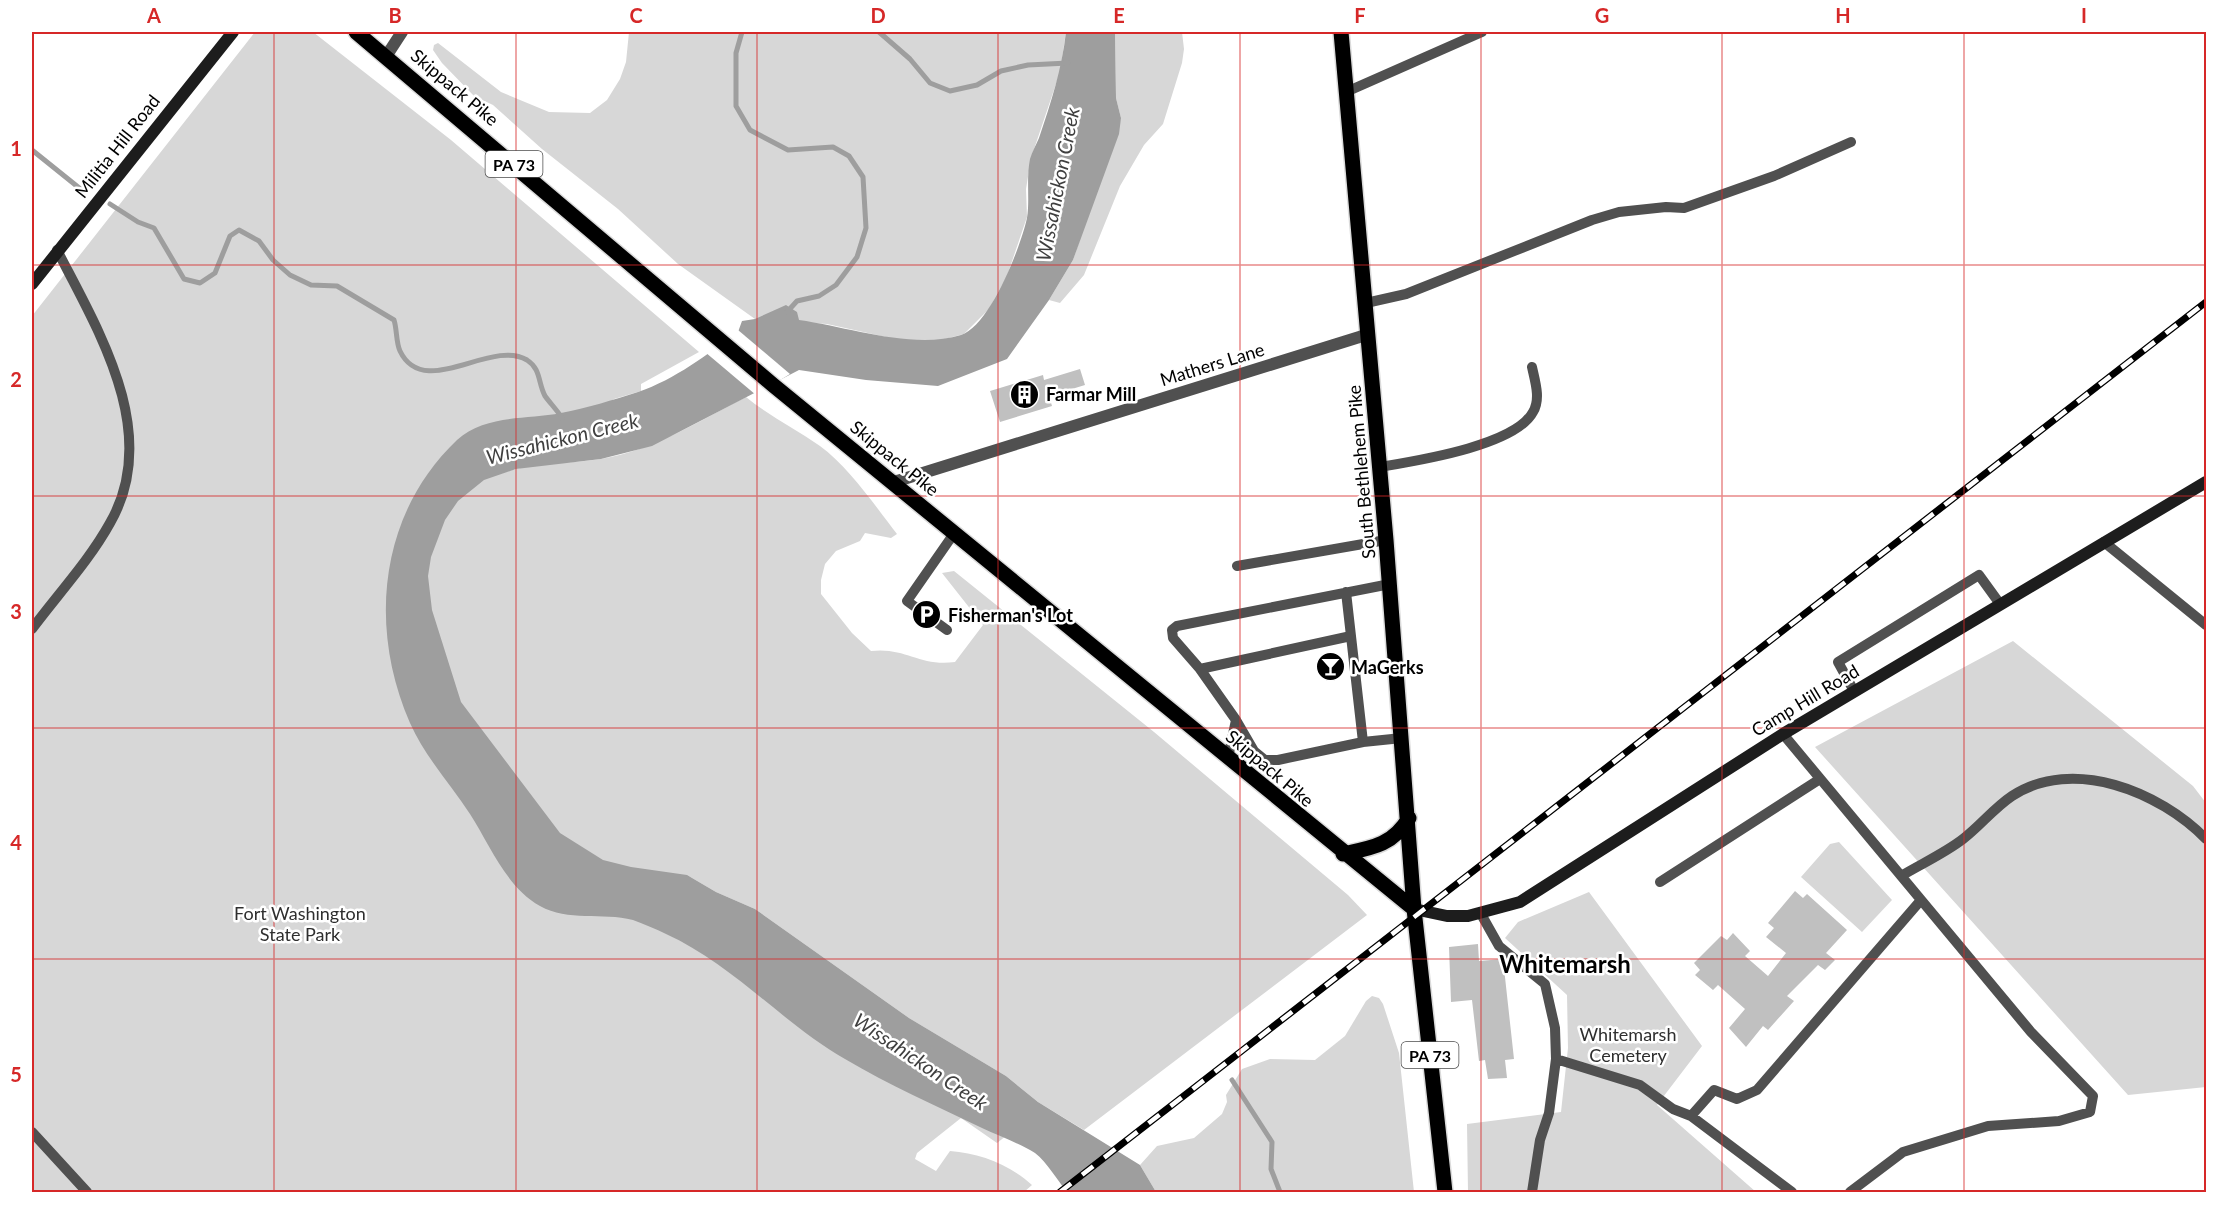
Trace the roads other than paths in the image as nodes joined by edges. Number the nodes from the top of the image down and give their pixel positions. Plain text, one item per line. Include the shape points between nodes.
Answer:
1 (233, 32) edge
2 (356, 32) edge
3 (402, 32) edge
4 (1341, 32) edge
5 (1482, 32) edge
6 (387, 55) junction
7 (1347, 92) junction
8 (1851, 142) dead end
9 (57, 250) junction
10 (32, 284) edge
11 (1366, 303) junction
12 (1369, 334) junction
13 (1532, 367) dead end
14 (1380, 467) junction
15 (894, 482) junction
16 (2206, 482) edge
17 (955, 532) junction
18 (1386, 540) junction
19 (2104, 542) junction
20 (1237, 566) dead end
21 (1390, 584) junction
22 (1346, 592) junction
23 (2000, 604) junction
24 (2206, 625) edge
25 (32, 629) edge
26 (947, 630) dead end
27 (1351, 636) junction
28 (1200, 669) junction
29 (1854, 691) junction
30 (1236, 720) junction
31 (1783, 734) junction
32 (1402, 738) junction
33 (1362, 742) junction
34 (1228, 758) junction
35 (1820, 779) junction
36 (1409, 818) junction
37 (2206, 839) edge
38 (1343, 854) junction
39 (1901, 876) junction
40 (1660, 882) dead end
41 (1921, 900) junction
42 (1414, 909) junction
43 (1481, 914) junction
44 (1556, 1059) junction
45 (1691, 1116) junction
46 (32, 1132) edge
47 (87, 1192) edge
48 (1445, 1192) edge
49 (1532, 1192) edge
50 (1792, 1192) edge
51 (1850, 1192) edge

1 - 9 street, Militia Hill Road
2 - 6 main road, Skippack Pike / PA 73
3 - 6 street
4 - 7 main road, South Bethlehem Pike
5 - 7 lane
6 - 15 main road, Skippack Pike / PA 73 via 773,386
7 - 11 main road, South Bethlehem Pike
8 - 11 lane via 1774,176 1684,208 1600,217 1406,294
9 - 10 street, Militia Hill Road
9 - 25 lane via 122,392 129,460 121,501 111,523
11 - 12 main road, South Bethlehem Pike
12 - 14 main road, South Bethlehem Pike
12 - 15 street, Mathers Lane
13 - 14 lane via 1537,401 1533,414 1513,430 1479,446
14 - 18 main road, South Bethlehem Pike
15 - 17 main road, Skippack Pike / PA 73
16 - 19 street, Camp Hill Road
17 - 26 lane via 908,601
17 - 34 main road, Skippack Pike / PA 73
18 - 20 lane
18 - 21 main road, South Bethlehem Pike
19 - 23 street, Camp Hill Road
19 - 24 lane
21 - 22 lane
21 - 32 main road, South Bethlehem Pike
22 - 27 lane
22 - 28 lane via 1177,626 1172,630 1173,638
23 - 29 street, Camp Hill Road
23 - 29 lane via 1978,575 1838,662
27 - 28 lane
27 - 33 lane
28 - 30 lane
29 - 31 street, Camp Hill Road
30 - 33 lane via 1254,751 1265,760
30 - 34 lane
31 - 35 lane
31 - 43 street, Camp Hill Road via 1520,902
32 - 33 lane
32 - 36 main road, South Bethlehem Pike
34 - 38 main road, Skippack Pike / PA 73
35 - 39 lane
35 - 40 lane
36 - 38 main road via 1389,842
36 - 42 main road, South Bethlehem Pike
37 - 39 lane via 2160,802 2101,781 2042,783 2012,796 1962,840
38 - 42 main road, Skippack Pike / PA 73
39 - 41 lane
41 - 45 lane via 1757,1090 1737,1099 1714,1090
41 - 51 lane via 2031,1032 2093,1096 2090,1112 2059,1121 1988,1126 1903,1152
42 - 43 street, Camp Hill Road via 1448,916
42 - 48 main road, PA 73
43 - 44 lane via 1499,946 1545,984 1555,1028
44 - 45 lane via 1640,1085 1673,1109
44 - 49 lane
45 - 50 lane
46 - 47 lane

